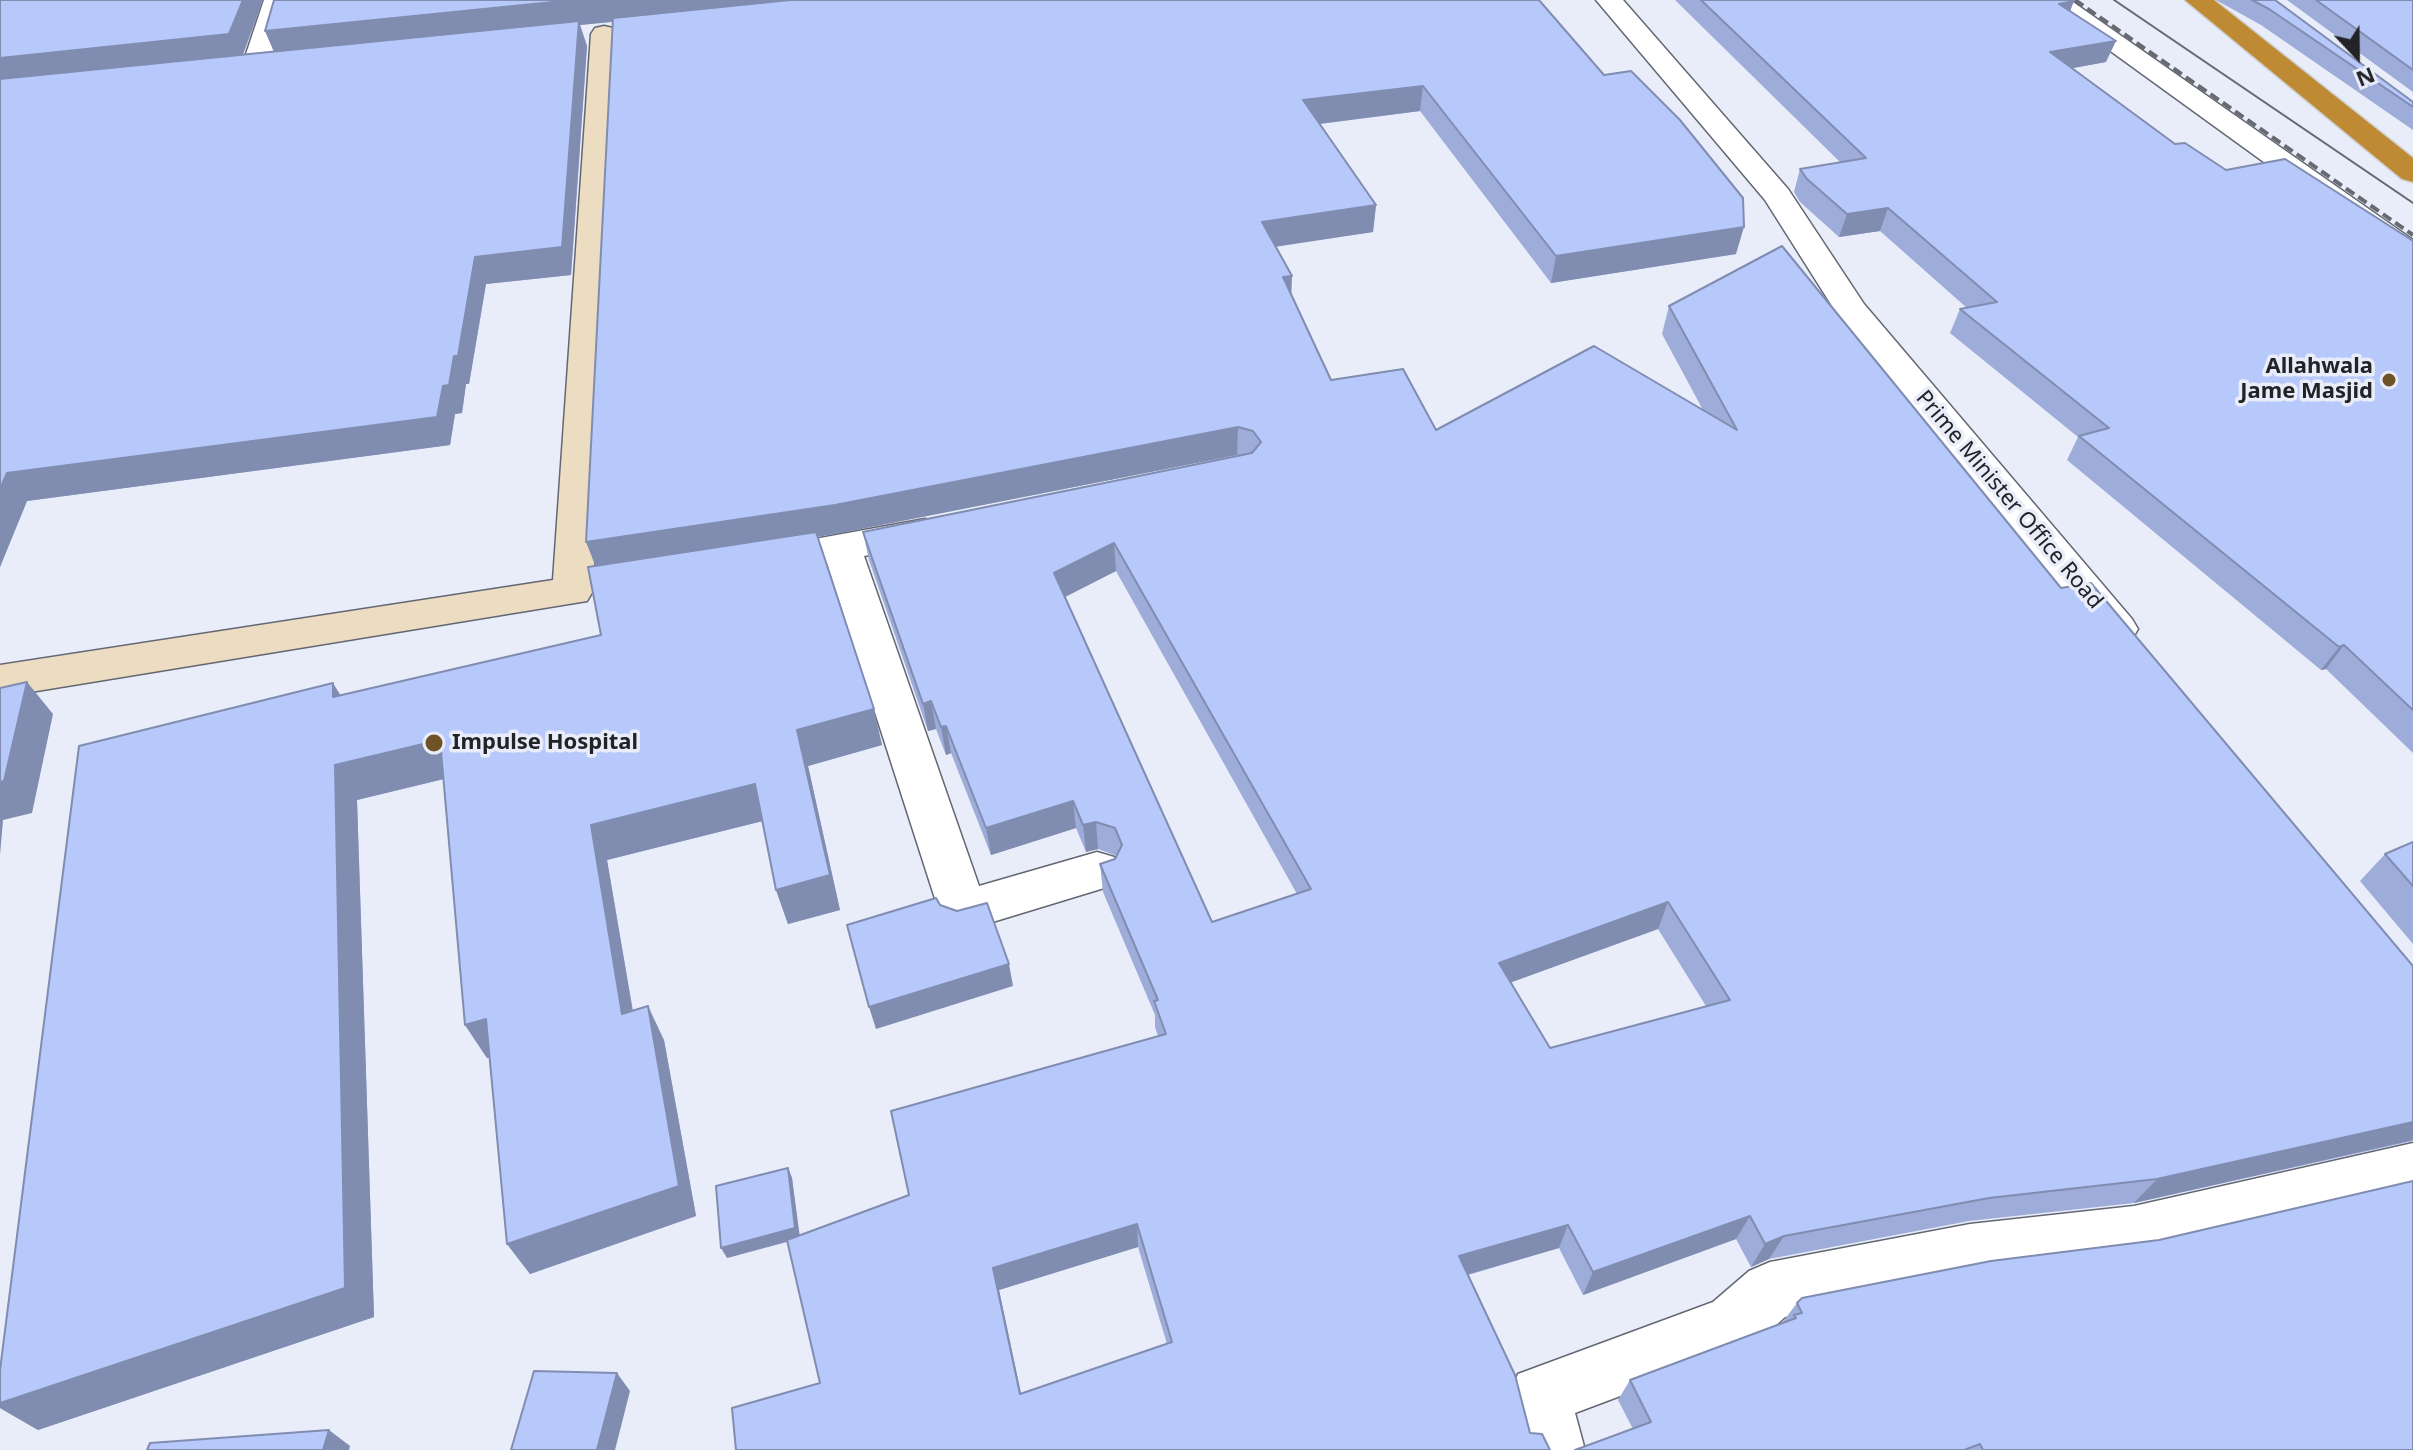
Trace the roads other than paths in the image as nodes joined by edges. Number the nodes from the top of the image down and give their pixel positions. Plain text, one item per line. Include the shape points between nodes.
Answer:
1 (277, 0) edge
2 (1609, 0) edge
3 (2053, 0) edge
4 (2198, 0) edge
5 (604, 34) dead end
6 (286, 66) edge
7 (255, 69) junction
8 (225, 72) edge
9 (2413, 173) edge
10 (2413, 255) edge
11 (964, 525) edge
12 (842, 549) junction
13 (737, 565) edge
14 (2139, 655) edge
15 (0, 681) edge
16 (1097, 871) dead end
17 (2413, 1169) edge
18 (1554, 1450) edge

1 - 7 street
2 - 14 street, Prime Minister Office Road via 1777,195 1851,310
3 - 10 street
4 - 9 highway
5 - 15 street via 588,589
6 - 7 street
7 - 8 street
11 - 12 street
12 - 13 street
12 - 16 street via 963,911
17 - 18 street via 2134,1233 1970,1252 1770,1291 1732,1325 1540,1396

